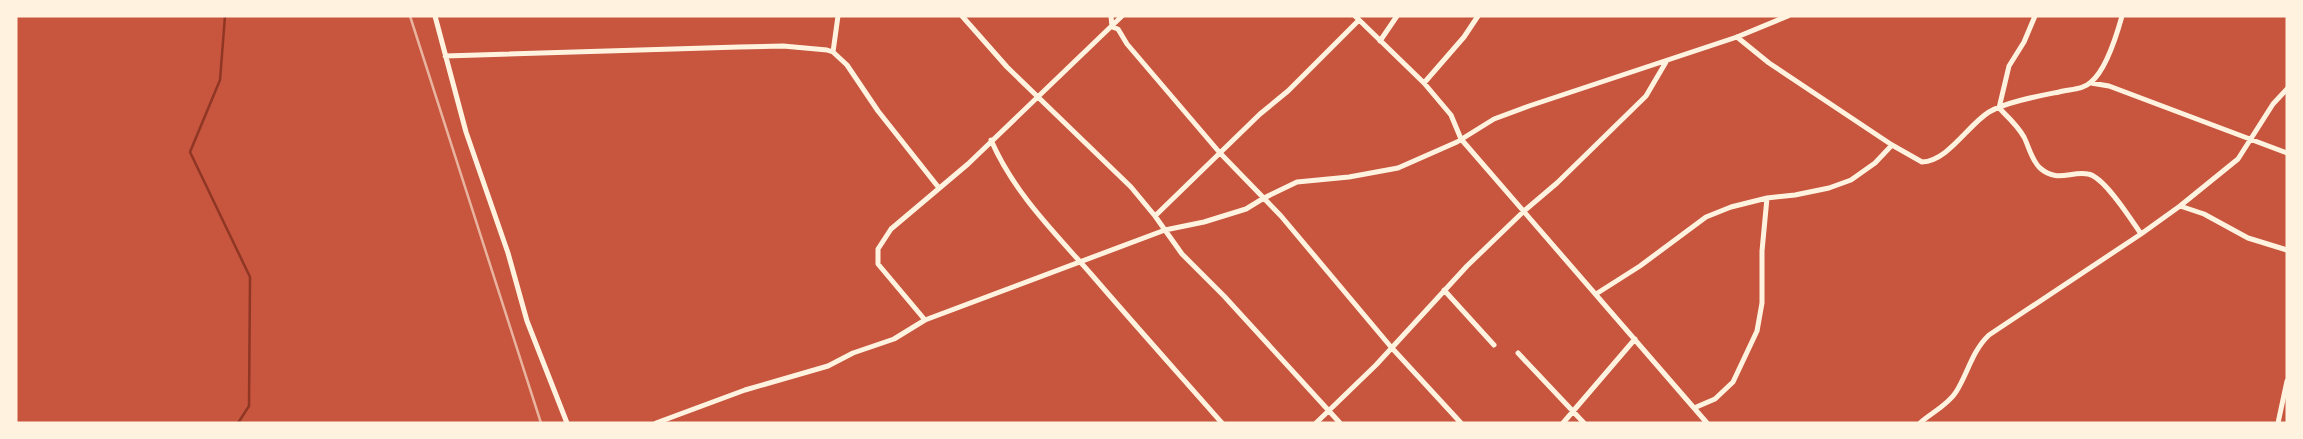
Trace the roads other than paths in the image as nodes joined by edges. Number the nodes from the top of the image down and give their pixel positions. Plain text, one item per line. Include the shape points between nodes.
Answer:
1 (436, 16) edge
2 (838, 16) edge
3 (962, 16) edge
4 (1111, 16) edge
5 (1122, 16) edge
6 (1397, 16) edge
7 (1478, 16) edge
8 (1788, 16) edge
9 (2035, 16) edge
10 (2122, 16) edge
11 (1356, 18) edge
12 (1112, 27) junction
13 (1737, 37) junction
14 (1380, 42) junction
15 (834, 52) junction
16 (445, 56) junction
17 (1666, 62) junction
18 (1424, 83) junction
19 (2091, 83) junction
20 (2287, 89) edge
21 (1038, 96) junction
22 (1999, 108) junction
23 (1461, 139) junction
24 (2250, 139) junction
25 (991, 140) junction
26 (1892, 146) junction
27 (1220, 153) junction
28 (2287, 154) edge
29 (939, 188) junction
30 (1264, 198) junction
31 (1767, 198) junction
32 (2180, 206) junction
33 (1524, 211) junction
34 (1155, 216) junction
35 (1165, 230) junction
36 (2141, 234) junction
37 (2287, 250) edge
38 (1081, 262) junction
39 (1444, 290) junction
40 (1596, 294) junction
41 (925, 320) junction
42 (1634, 339) junction
43 (1494, 345) dead end
44 (1391, 347) junction
45 (1518, 354) dead end
46 (2287, 382) edge
47 (1694, 408) junction
48 (1330, 410) junction
49 (1573, 412) junction
50 (567, 423) edge
51 (656, 423) edge
52 (1222, 423) edge
53 (1316, 423) edge
54 (1340, 423) edge
55 (1461, 423) edge
56 (1563, 423) edge
57 (1584, 423) edge
58 (1707, 423) edge
59 (1920, 423) edge
60 (2278, 423) edge

1 - 16 street
2 - 15 street
3 - 21 street via 1007,67
4 - 12 street
5 - 12 street
6 - 14 street
7 - 18 street
8 - 13 street
9 - 22 street via 2009,66
10 - 19 street via 2107,56
11 - 14 street
11 - 27 street via 1288,91
12 - 21 street
12 - 27 street via 1118,29 1127,44
13 - 17 street
13 - 26 street via 1769,63
14 - 18 street
15 - 16 street via 814,47 783,46
15 - 29 street
16 - 50 street via 527,321
17 - 23 street via 1494,119
17 - 33 street via 1646,96
18 - 23 street via 1451,115
19 - 22 street
19 - 24 street via 2109,86
20 - 24 street
21 - 25 street
21 - 34 street via 1131,187
22 - 26 street via 1978,120 1931,160 1922,162
22 - 36 street via 2018,126 2039,168 2062,177 2094,176 2120,204
23 - 30 street via 1398,168 1297,182
23 - 33 street
24 - 28 street
24 - 32 street via 2238,159
25 - 29 street
25 - 38 street via 1017,187 1052,232
26 - 31 street via 1851,180 1829,188
27 - 30 street
27 - 34 street
29 - 41 street via 891,229 878,249 878,264
30 - 35 street via 1246,209
30 - 44 street
31 - 40 street via 1706,217
31 - 47 street via 1762,303 1757,331 1733,382 1715,399
32 - 36 street
32 - 37 street via 2204,214 2248,238
33 - 39 street
33 - 40 street
34 - 35 street
35 - 38 street
35 - 48 street via 1182,254
36 - 59 street via 1989,335 1975,352 1956,393
38 - 41 street
38 - 52 street
39 - 43 street
39 - 44 street
40 - 42 street
41 - 51 street via 894,339 853,353 828,366 745,390
42 - 47 street
42 - 49 street
44 - 48 street
44 - 55 street
45 - 49 street
46 - 60 street
47 - 58 street
48 - 53 street
48 - 54 street
49 - 56 street
49 - 57 street

